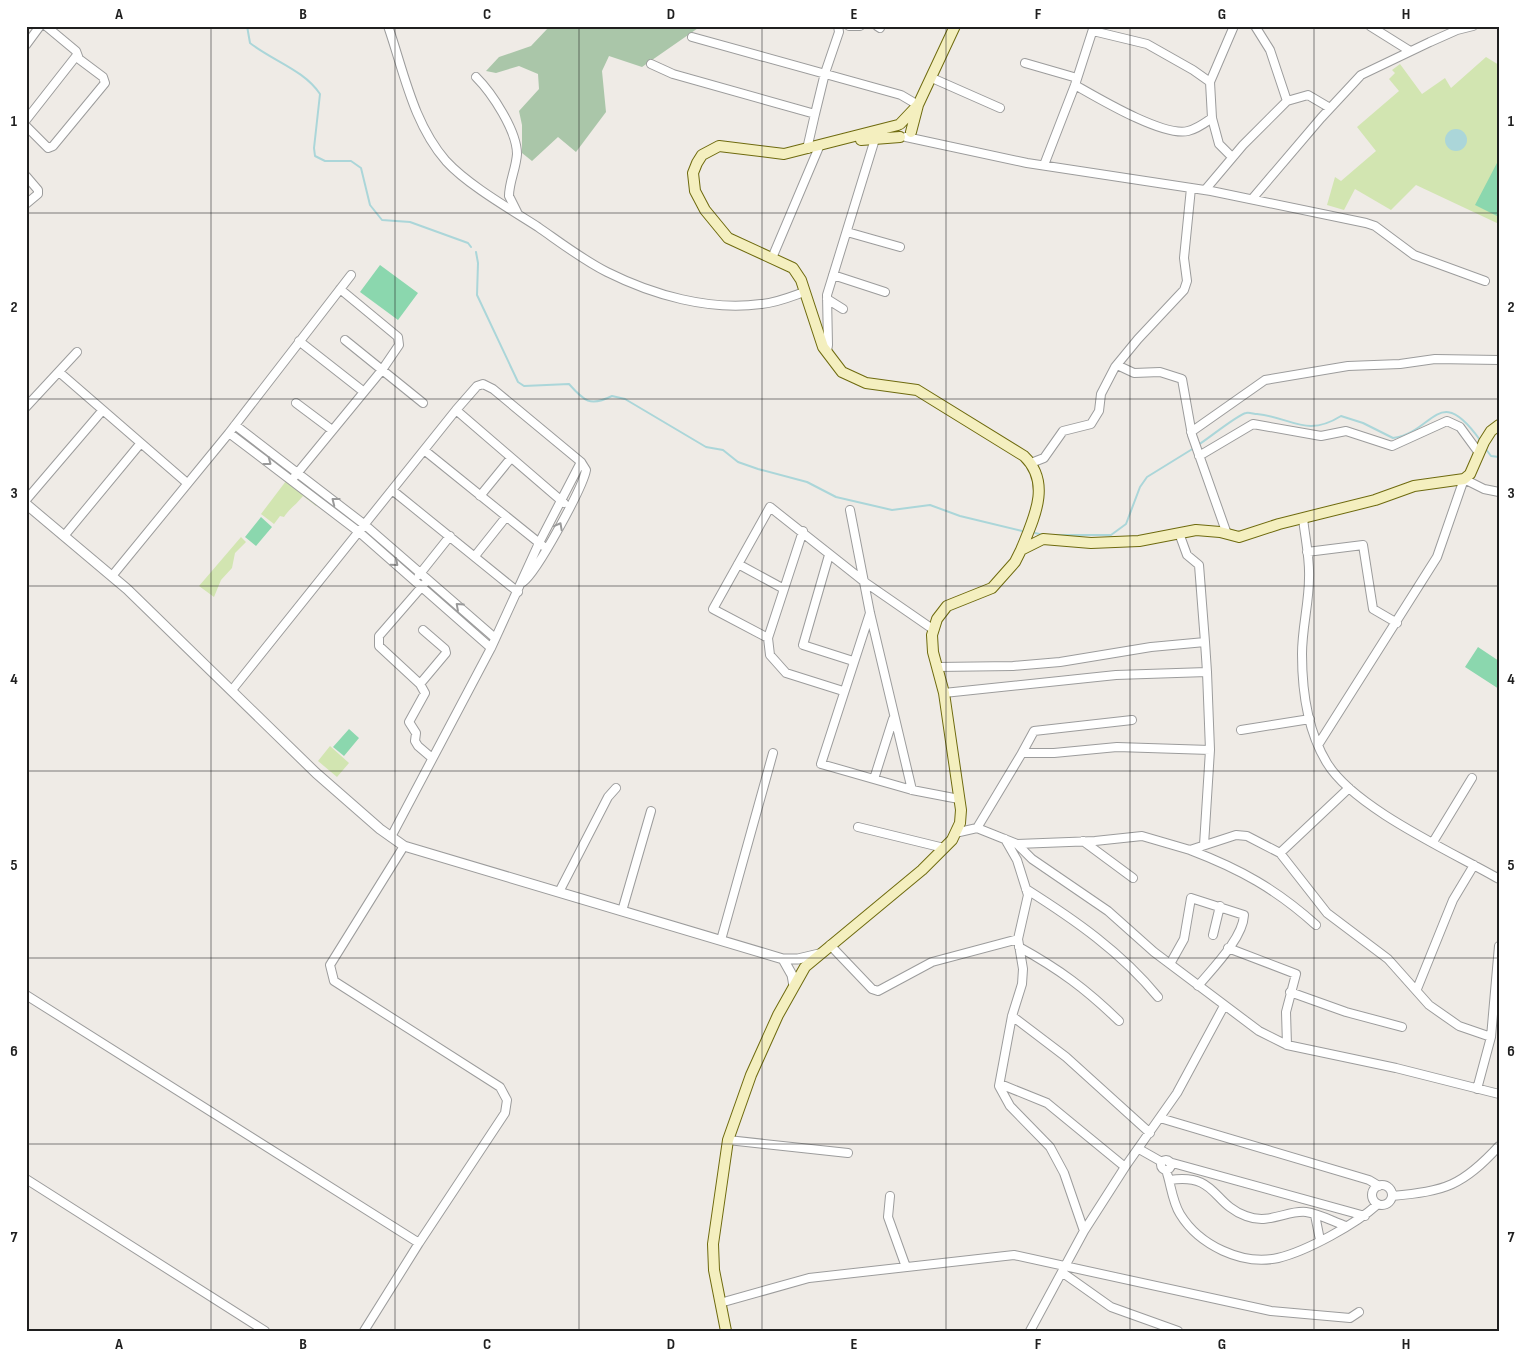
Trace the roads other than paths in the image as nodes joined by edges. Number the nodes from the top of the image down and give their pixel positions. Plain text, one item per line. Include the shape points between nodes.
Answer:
1 (40, 26) edge
2 (46, 26) edge
3 (388, 26) edge
4 (838, 26) edge
5 (848, 26) edge
6 (860, 26) edge
7 (955, 26) edge
8 (1234, 26) edge
9 (1255, 26) edge
10 (1370, 26) edge
11 (1473, 26) edge
12 (1093, 29) edge
13 (692, 38) dead end
14 (26, 45) edge
15 (1410, 51) junction
16 (77, 55) junction
17 (1025, 63) dead end
18 (651, 64) dead end
19 (825, 73) junction
20 (476, 77) dead end
21 (932, 78) junction
22 (1076, 82) junction
23 (1210, 82) junction
24 (1287, 101) junction
25 (918, 105) junction
26 (1000, 108) dead end
27 (1330, 108) junction
28 (815, 114) junction
29 (1212, 118) junction
30 (26, 120) edge
31 (899, 124) junction
32 (26, 126) edge
33 (905, 135) junction
34 (875, 139) junction
35 (840, 141) junction
36 (819, 147) junction
37 (807, 149) junction
38 (1232, 157) junction
39 (1044, 165) junction
40 (26, 176) edge
41 (1191, 188) junction
42 (1205, 190) junction
43 (1252, 199) junction
44 (26, 204) edge
45 (521, 218) junction
46 (847, 232) junction
47 (900, 247) dead end
48 (772, 258) junction
49 (351, 275) dead end
50 (833, 275) junction
51 (1485, 282) dead end
52 (340, 289) junction
53 (804, 292) junction
54 (885, 292) dead end
55 (827, 299) junction
56 (843, 309) dead end
57 (345, 340) dead end
58 (299, 341) junction
59 (77, 352) dead end
60 (827, 352) junction
61 (1499, 360) edge
62 (1117, 365) junction
63 (382, 370) junction
64 (59, 372) junction
65 (364, 392) junction
66 (296, 403) dead end
67 (423, 403) dead end
68 (26, 407) edge
69 (456, 410) junction
70 (102, 411) junction
71 (235, 425) junction
72 (1499, 425) edge
73 (332, 430) junction
74 (229, 432) junction
75 (1191, 432) junction
76 (140, 444) junction
77 (1481, 448) junction
78 (424, 450) junction
79 (1197, 450) junction
80 (511, 458) junction
81 (581, 462) junction
82 (1031, 463) junction
83 (298, 472) junction
84 (1464, 479) junction
85 (292, 480) junction
86 (187, 483) junction
87 (392, 490) junction
88 (1499, 492) edge
89 (480, 496) junction
90 (26, 500) edge
91 (562, 502) junction
92 (26, 504) edge
93 (569, 507) junction
94 (850, 510) dead end
95 (506, 518) junction
96 (1302, 518) junction
97 (365, 525) junction
98 (803, 531) junction
99 (359, 532) junction
100 (1179, 533) junction
101 (1227, 534) junction
102 (64, 536) junction
103 (450, 536) junction
104 (539, 543) junction
105 (548, 549) junction
106 (1021, 550) junction
107 (1307, 552) junction
108 (828, 554) junction
109 (475, 556) junction
110 (738, 564) junction
111 (421, 572) junction
112 (112, 576) junction
113 (428, 579) junction
114 (415, 580) junction
115 (524, 582) junction
116 (866, 583) junction
117 (422, 586) junction
118 (784, 590) junction
119 (518, 592) junction
120 (870, 613) junction
121 (1397, 623) junction
122 (423, 630) dead end
123 (934, 630) junction
124 (495, 638) junction
125 (768, 638) junction
126 (1205, 642) junction
127 (490, 648) junction
128 (854, 661) junction
129 (937, 667) junction
130 (1207, 672) junction
131 (420, 684) junction
132 (232, 690) junction
133 (843, 691) junction
134 (944, 693) junction
135 (894, 717) junction
136 (1310, 719) junction
137 (1132, 720) dead end
138 (1241, 730) dead end
139 (1318, 745) junction
140 (1210, 750) junction
141 (773, 753) dead end
142 (1022, 753) junction
143 (432, 758) junction
144 (1472, 778) dead end
145 (874, 779) junction
146 (616, 788) dead end
147 (1349, 788) junction
148 (912, 790) junction
149 (959, 799) junction
150 (651, 811) dead end
151 (858, 827) dead end
152 (977, 828) junction
153 (955, 833) junction
154 (391, 837) junction
155 (1005, 839) junction
156 (1082, 841) junction
157 (1433, 842) junction
158 (1017, 844) junction
159 (1204, 845) junction
160 (404, 846) junction
161 (944, 848) junction
162 (1190, 850) junction
163 (1280, 853) junction
164 (1474, 865) junction
165 (1133, 878) dead end
166 (1499, 879) edge
167 (1026, 889) junction
168 (559, 892) junction
169 (1220, 906) junction
170 (622, 911) junction
171 (1316, 925) dead end
172 (1213, 935) dead end
173 (721, 940) junction
174 (1019, 943) junction
175 (830, 945) junction
176 (1499, 946) edge
177 (1228, 948) junction
178 (819, 954) junction
179 (783, 959) junction
180 (1170, 964) junction
181 (794, 986) junction
182 (1198, 986) junction
183 (1417, 989) junction
184 (1290, 992) junction
185 (26, 994) edge
186 (1158, 997) dead end
187 (1224, 1006) junction
188 (1012, 1016) junction
189 (1119, 1020) dead end
190 (1402, 1027) dead end
191 (1491, 1037) junction
192 (1287, 1045) junction
193 (1000, 1084) junction
194 (1477, 1089) junction
195 (1499, 1094) edge
196 (1160, 1118) junction
197 (1150, 1133) junction
198 (728, 1140) junction
199 (1499, 1146) edge
200 (1139, 1148) junction
201 (848, 1153) dead end
202 (1166, 1162) junction
203 (1125, 1167) junction
204 (26, 1179) edge
205 (1170, 1180) junction
206 (1379, 1186) junction
207 (890, 1196) dead end
208 (1392, 1196) junction
209 (1378, 1204) junction
210 (1315, 1215) junction
211 (1365, 1216) junction
212 (1346, 1226) junction
213 (1084, 1231) junction
214 (1320, 1240) junction
215 (419, 1243) junction
216 (906, 1267) junction
217 (1064, 1270) junction
218 (720, 1303) junction
219 (1359, 1312) dead end
220 (265, 1331) edge
221 (364, 1331) edge
222 (726, 1331) edge
223 (1030, 1331) edge
224 (1178, 1331) edge

1 - 14 street
2 - 16 street
3 - 45 street via 418,115 436,147 459,173
4 - 19 street
5 - 6 street
7 - 21 main road
8 - 23 street
9 - 24 street via 1270,50
10 - 15 street
11 - 15 street
12 - 22 street
12 - 23 street via 1147,44
13 - 19 street
15 - 27 street via 1361,76
16 - 30 street
16 - 32 street via 105,83 53,146 48,148
17 - 22 street
18 - 28 street via 673,74
19 - 25 street via 901,94
19 - 28 street
20 - 45 street via 496,103 514,138 516,161 508,196
21 - 25 main road
21 - 26 street
22 - 29 street via 1128,112 1167,129 1188,131
22 - 39 street
23 - 29 street
24 - 27 street via 1308,95
24 - 38 street
25 - 31 main road
25 - 33 main road
27 - 43 street
28 - 37 street
29 - 38 street via 1219,144
31 - 33 main road via 909,125
31 - 35 main road
33 - 34 main road
33 - 39 street
34 - 35 main road
34 - 46 street
35 - 36 main road
36 - 37 main road
36 - 48 street
37 - 48 main road via 784,154 719,146 702,155 693,173 699,201 719,229 728,238
38 - 42 street
39 - 41 street
40 - 44 street via 38,194
41 - 42 street
41 - 62 street via 1184,290
42 - 43 street
43 - 51 street via 1375,226 1414,255
45 - 53 street via 606,272 670,296 738,306 761,304
46 - 47 street
46 - 50 street
48 - 53 main road via 793,268
49 - 52 street
50 - 54 street
50 - 55 street
52 - 58 street
52 - 63 street via 398,337 399,345
53 - 60 main road
55 - 56 street
55 - 60 street
57 - 63 street
58 - 65 street
58 - 71 street
59 - 64 street
60 - 82 main road via 842,372 852,378 917,390
61 - 75 street via 1435,359 1348,366 1265,380
62 - 75 street via 1134,373 1160,372 1182,379
62 - 82 street via 1100,394 1099,410 1091,424 1064,431 1044,458
63 - 65 street
63 - 67 street
64 - 68 street
64 - 70 street
65 - 73 street
66 - 73 street
69 - 78 street
69 - 80 street
69 - 81 street via 477,386 488,386
70 - 76 street
70 - 90 street
71 - 74 street
71 - 83 street
72 - 77 main road via 1491,431
73 - 83 street
74 -> 85 street
74 - 86 street
75 - 79 street
76 - 86 street
76 - 102 street
77 - 79 street via 1460,427 1447,421 1392,446 1346,430 1320,436 1253,424
77 - 84 main road via 1470,474
78 - 87 street
78 - 89 street
79 - 101 street
80 - 89 street
80 - 91 street
81 - 91 street
81 - 93 street via 585,475
82 - 106 main road via 1041,488 1034,518
83 - 85 street
97 -> 83 street
84 - 88 street
84 - 96 main road via 1414,486 1375,500
84 - 121 street via 1437,557
85 - 99 street
86 - 112 street
87 - 97 street
87 - 103 street
89 - 95 street
91 - 93 street
91 - 104 street
92 - 102 street
105 -> 93 street
94 - 116 street
95 - 104 street
95 - 109 street
96 - 101 main road via 1239,538
96 - 107 street
97 - 99 street
97 - 111 street
98 - 108 street
98 - 110 street via 770,507
98 - 118 street
99 -> 114 street
99 - 132 street
100 - 101 main road via 1196,530
100 - 106 main road via 1139,541 1043,539
100 - 126 street via 1187,555 1199,565
102 - 112 street
103 - 109 street
103 - 111 street
104 - 105 street
104 - 115 street
105 - 115 street
106 - 123 main road via 1003,579 992,588 947,606 937,619
107 - 121 street via 1363,545 1373,609
107 - 136 street via 1310,578 1302,652
108 - 116 street
108 - 128 street via 803,645
109 - 119 street
110 - 118 street
110 - 125 street via 713,609
111 - 113 street
111 - 114 street
112 - 132 street
113 - 117 street
124 -> 113 street
114 - 117 street
115 - 119 street
116 - 120 street
116 - 123 street
117 - 127 street
117 - 131 street via 377,641
118 - 125 street
119 - 124 street
120 - 128 street
120 - 135 street
121 - 139 street
122 - 131 street via 446,653
123 - 129 main road via 933,652
124 - 127 street
125 - 133 street via 770,655 786,673
126 - 129 street via 1060,662
126 - 130 street
127 - 143 street
128 - 133 street
129 - 134 main road
130 - 134 street via 1116,675
130 - 140 street
131 - 143 street via 425,693 409,722 418,746
132 - 154 street via 316,773
133 - 145 street via 821,764
134 - 149 main road
135 - 145 street
135 - 148 street
136 - 138 street
136 - 139 street
137 - 142 street via 1034,731
139 - 147 street via 1327,763
140 - 142 street via 1117,747 1054,754
140 - 159 street
141 - 173 street
142 - 152 street
143 - 154 street
144 - 157 street
145 - 148 street
146 - 168 street via 608,797
147 - 157 street via 1386,815
147 - 163 street
148 - 149 street
149 - 153 main road via 960,823
150 - 170 street
151 - 161 street
152 - 153 street
152 - 155 street
153 - 161 main road
154 - 160 street
155 - 158 street
155 - 167 street
156 - 158 street
156 - 162 street via 1142,836
156 - 165 street
157 - 164 street
158 - 180 street via 1032,859 1108,911
159 - 162 street
159 - 163 street via 1236,835 1247,836
160 - 168 street
160 - 215 street via 330,965 334,981 500,1087 507,1100 505,1113
161 - 175 main road
162 - 171 street via 1252,877 1281,895
163 - 183 street via 1327,913 1388,959
164 - 166 street
164 - 183 street via 1453,900
167 - 174 street via 1027,903
167 - 186 street via 1079,923 1129,964
168 - 170 street
169 - 172 street
169 - 177 street via 1244,915 1241,928
169 - 180 street via 1191,898 1184,939
170 - 173 street
173 - 179 street
174 - 175 street via 932,962 878,991 872,989
174 - 188 street via 1022,984
174 - 189 street via 1090,992
175 - 178 main road
176 - 191 street
177 - 182 street
177 - 184 street via 1296,974
178 - 179 street
178 - 181 main road via 805,967
179 - 181 street
180 - 182 street
181 - 198 main road via 751,1075
182 - 187 street
183 - 191 street via 1429,1005 1458,1026
184 - 190 street
184 - 192 street via 1286,1012
185 - 215 street
187 - 192 street
187 - 196 street
188 - 193 street
188 - 197 street via 1066,1057
191 - 194 street
192 - 194 street
193 - 203 street via 1048,1102
193 - 213 street via 1010,1106 1050,1147 1064,1172
194 - 195 street
196 - 197 street
196 - 206 street via 1369,1180
197 - 200 street
198 - 201 street
198 - 218 main road via 713,1244
199 - 208 street via 1468,1176 1448,1187
200 - 202 street
200 - 203 street
202 - 205 street via 1161,1167
202 - 211 street
203 - 213 street
204 - 220 street
205 - 210 street via 1196,1180 1206,1184 1247,1217 1266,1220 1305,1212
205 - 214 street via 1178,1212 1192,1231 1215,1248 1238,1255 1278,1258
206 - 208 street via 1388,1187
206 - 209 street via 1373,1194
207 - 216 street via 888,1217
208 - 209 street via 1388,1204
209 - 211 street
210 - 212 street
210 - 214 street
211 - 212 street
212 - 214 street
213 - 217 street
215 - 221 street
216 - 217 street via 1014,1255
216 - 218 street via 809,1278
217 - 219 street via 1271,1311 1350,1318
217 - 223 street
217 - 224 street via 1111,1307
218 - 222 main road

